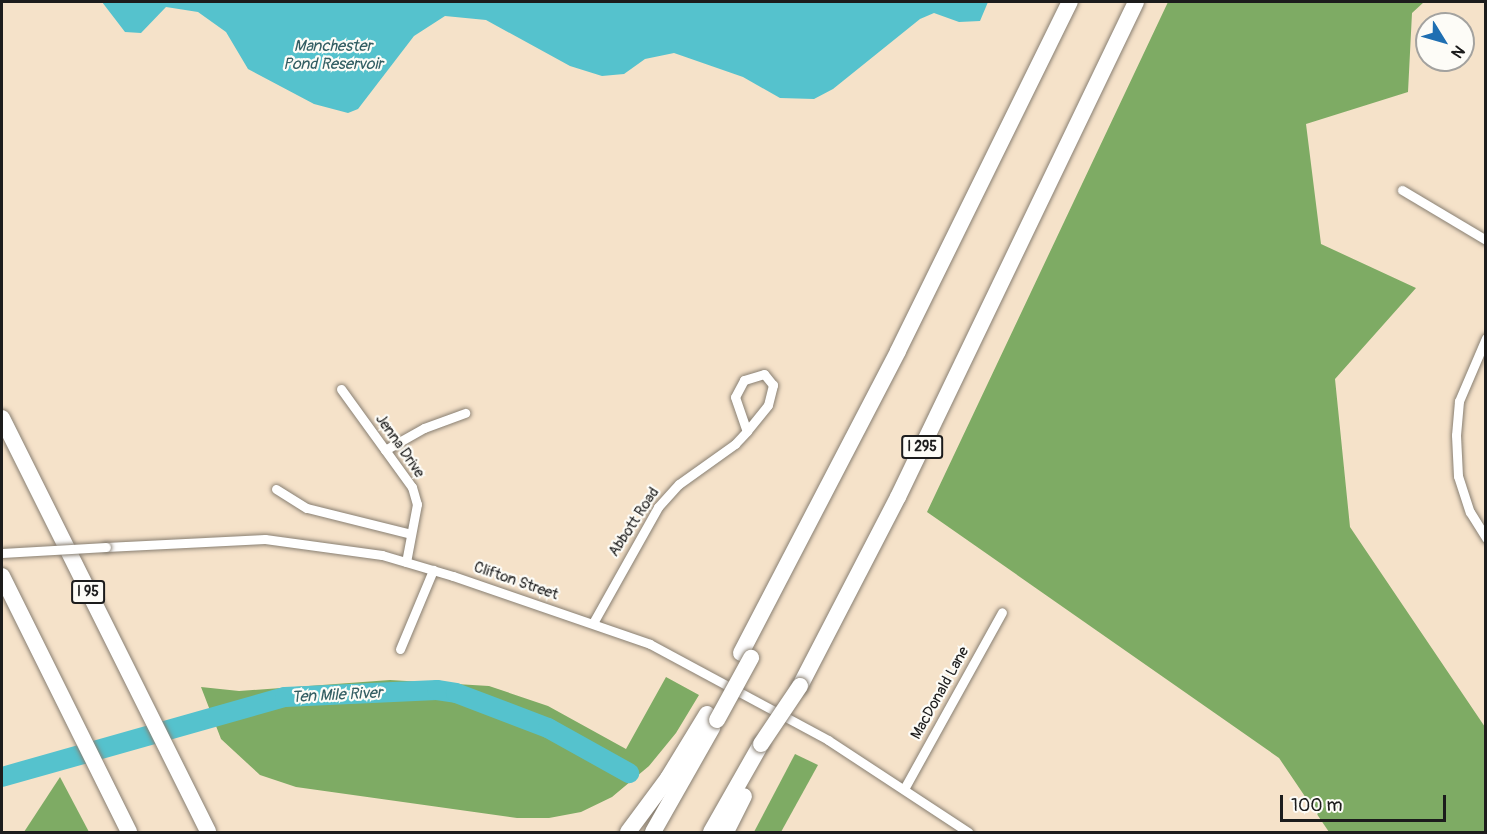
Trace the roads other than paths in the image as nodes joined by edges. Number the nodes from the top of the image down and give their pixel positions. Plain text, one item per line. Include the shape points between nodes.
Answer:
1 (1070, 2) edge
2 (1136, 2) edge
3 (1402, 190) dead end
4 (1485, 240) edge
5 (1485, 338) edge
6 (341, 389) dead end
7 (465, 413) dead end
8 (2, 418) edge
9 (747, 431) junction
10 (385, 450) junction
11 (276, 489) dead end
12 (411, 534) junction
13 (1485, 538) edge
14 (2, 553) edge
15 (406, 562) junction
16 (432, 570) junction
17 (2, 576) edge
18 (1002, 612) dead end
19 (593, 623) junction
20 (400, 649) dead end
21 (712, 717) junction
22 (765, 746) junction
23 (904, 789) junction
24 (207, 831) edge
25 (129, 832) edge
26 (628, 832) edge
27 (653, 832) edge
28 (711, 832) edge
29 (726, 832) edge
30 (968, 832) edge

1 - 21 highway via 989,171
2 - 22 highway, I 295, bridge via 898,497
3 - 4 street
5 - 13 street via 1459,401 1456,435 1458,476 1470,512
6 - 10 street, Jenna Drive
7 - 10 street via 424,428
8 - 24 highway, I 95
9 - 9 street, Abbott Road via 735,397 744,380 764,374 772,385 772,396
9 - 19 street, Abbott Road via 679,484 658,507
10 - 12 street, Jenna Drive via 412,487 417,504
11 - 12 street via 307,508
12 - 15 street, Jenna Drive
14 - 15 street, Clifton Street, bridge via 264,539 320,544
15 - 16 street, Clifton Street
16 - 19 street, Clifton Street
16 - 20 street
17 - 25 highway
18 - 23 street, MacDonald Lane
19 - 23 street, Clifton Street via 650,644 828,741
21 - 26 highway
21 - 27 highway
22 - 28 highway
22 - 29 highway
23 - 30 street, Clifton Street

